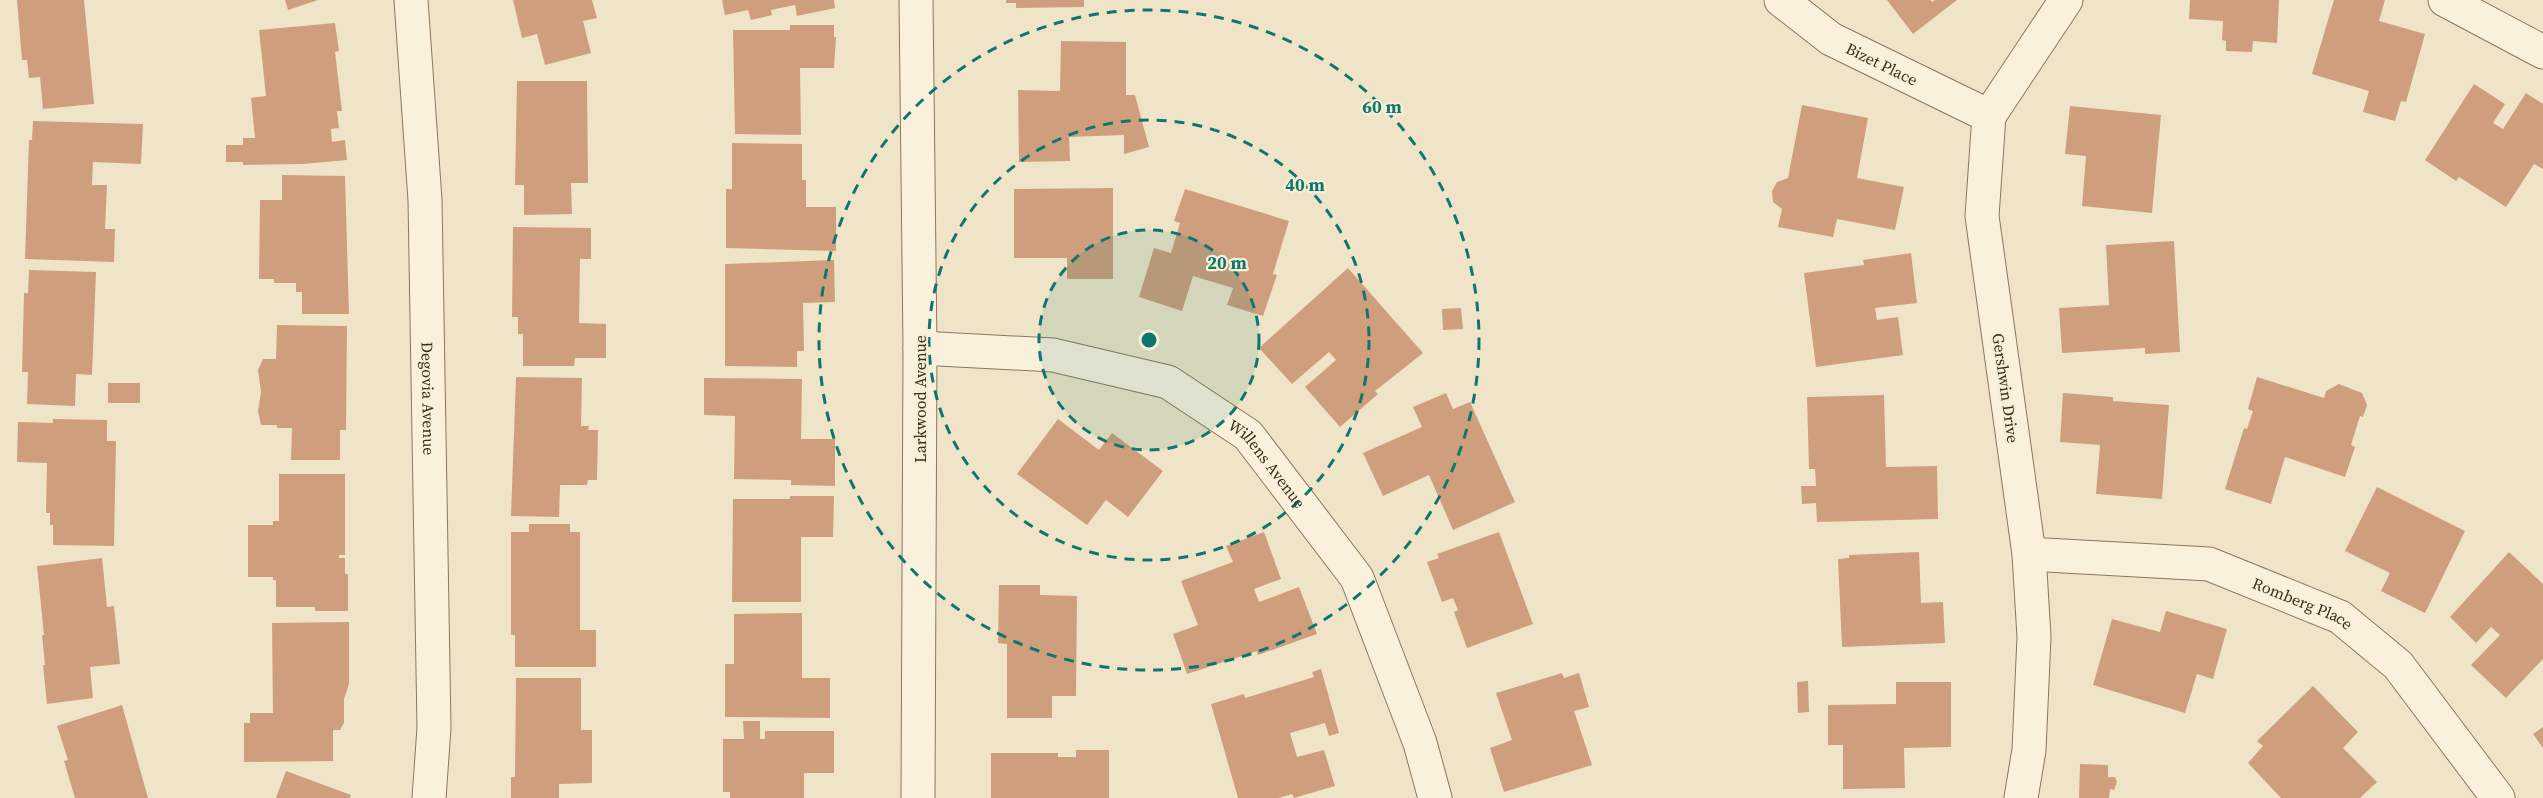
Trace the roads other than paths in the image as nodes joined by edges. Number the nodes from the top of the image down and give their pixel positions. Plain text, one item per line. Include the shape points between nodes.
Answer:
1 (411, 0) edge
2 (916, 0) edge
3 (1781, 0) edge
4 (2066, 0) edge
5 (2445, 0) edge
6 (2543, 52) edge
7 (1989, 116) junction
8 (920, 348) junction
9 (2029, 554) junction
10 (429, 798) edge
11 (918, 798) edge
12 (1435, 798) edge
13 (2021, 798) edge
14 (2498, 798) edge

1 - 10 street, Degovia Avenue via 425,200 434,728
2 - 8 street, Larkwood Avenue
3 - 7 street, Bizet Place via 1831,39
4 - 7 street, Gershwin Drive
5 - 6 street
7 - 9 street, Gershwin Drive via 1982,216
8 - 11 street, Larkwood Avenue
8 - 12 street, Willens Avenue via 1053,355 1168,382 1248,435 1357,578 1420,743
9 - 13 street, Gershwin Drive via 2034,636 2029,750
9 - 14 street, Romberg Place via 2209,564 2340,617 2398,665

